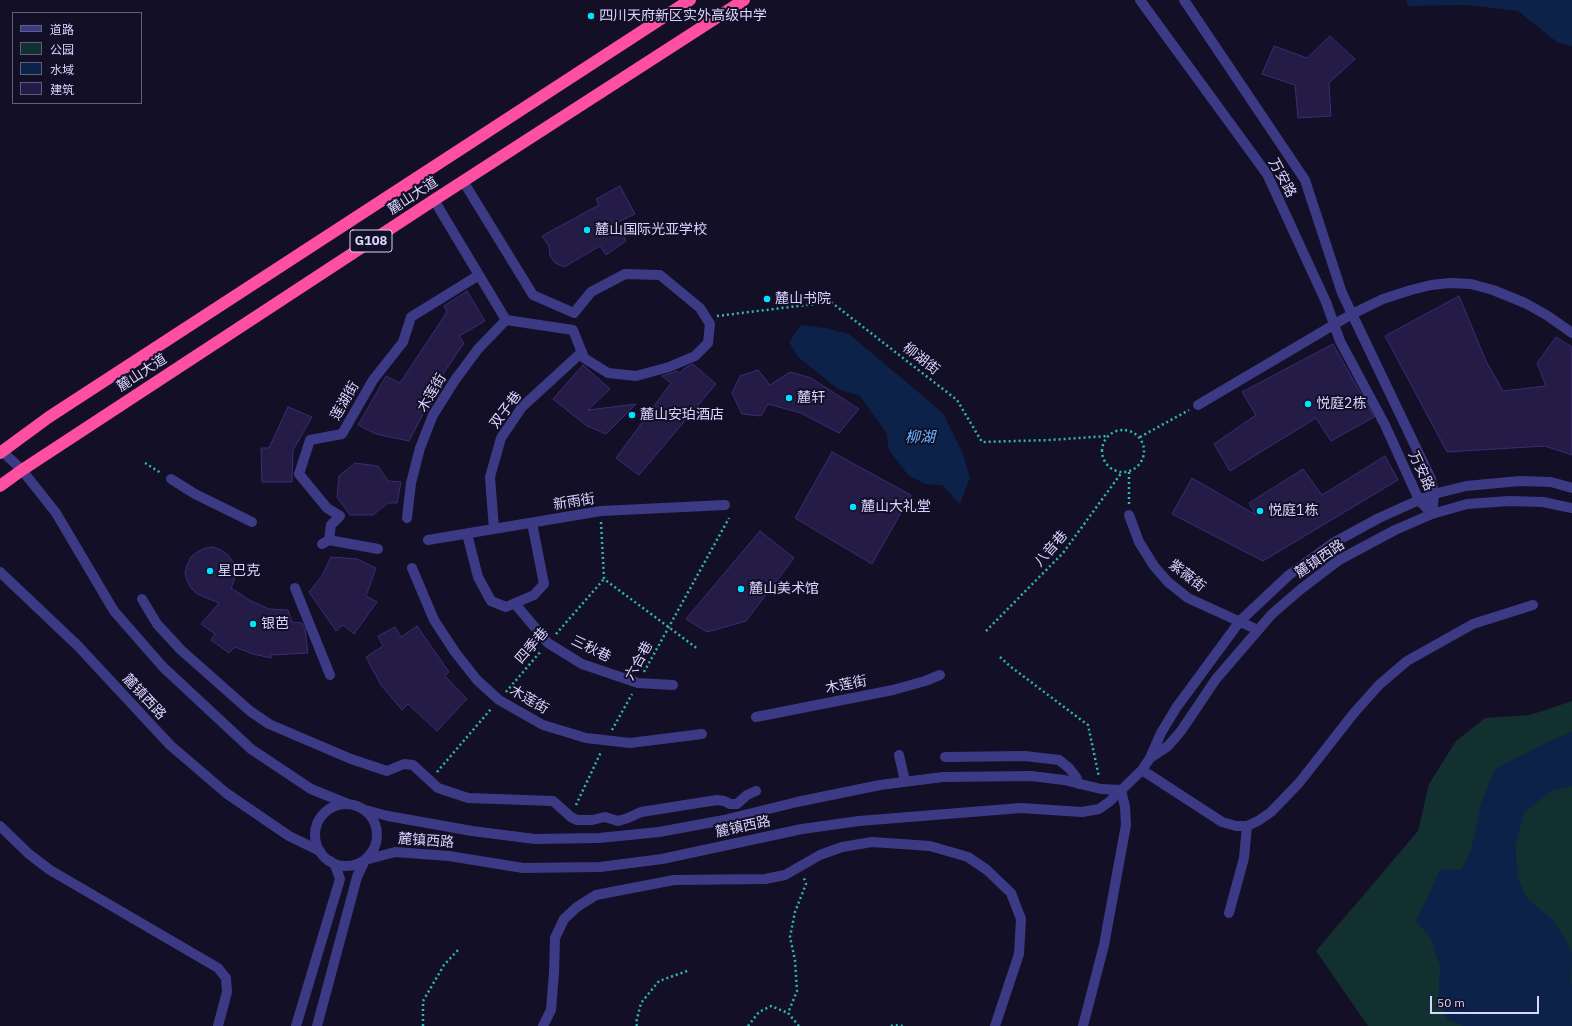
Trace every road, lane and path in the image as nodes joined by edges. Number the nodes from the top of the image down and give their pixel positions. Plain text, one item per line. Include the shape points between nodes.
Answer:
1 (690, 0) edge
2 (744, 0) edge
3 (1140, 0) edge
4 (1184, 0) edge
5 (463, 181) junction
6 (434, 200) junction
7 (479, 276) junction
8 (1352, 314) junction
9 (710, 316) dead end
10 (506, 320) junction
11 (1334, 324) junction
12 (1572, 332) edge
13 (582, 352) junction
14 (1198, 405) joint
15 (1108, 436) junction
16 (1140, 437) junction
17 (1, 452) edge
18 (145, 463) dead end
19 (22, 470) junction
20 (1122, 472) junction
21 (1129, 472) junction
22 (171, 479) joint
23 (0, 486) edge
24 (1572, 488) edge
25 (1434, 494) junction
26 (1418, 500) junction
27 (724, 505) dead end
28 (1572, 508) edge
29 (600, 511) junction
30 (1432, 514) junction
31 (1129, 515) joint
32 (407, 518) dead end
33 (729, 518) dead end
34 (252, 522) dead end
35 (532, 523) junction
36 (494, 529) junction
37 (467, 534) junction
38 (428, 540) dead end
39 (378, 549) dead end
40 (412, 568) dead end
41 (0, 572) edge
42 (604, 579) junction
43 (295, 588) dead end
44 (142, 599) dead end
45 (516, 604) junction
46 (1533, 605) dead end
47 (1240, 621) junction
48 (669, 627) junction
49 (1258, 630) junction
50 (986, 631) dead end
51 (548, 643) junction
52 (698, 649) dead end
53 (1000, 658) dead end
54 (940, 675) dead end
55 (330, 676) dead end
56 (638, 682) junction
57 (673, 685) dead end
58 (499, 700) junction
59 (756, 717) dead end
60 (702, 734) dead end
61 (606, 740) junction
62 (899, 755) dead end
63 (945, 757) dead end
64 (1150, 758) junction
65 (1142, 770) junction
66 (429, 781) junction
67 (905, 782) junction
68 (1079, 784) junction
69 (1101, 789) junction
70 (1122, 790) junction
71 (756, 791) dead end
72 (348, 804) junction
73 (365, 810) junction
74 (571, 817) junction
75 (0, 826) edge
76 (1247, 826) junction
77 (324, 855) junction
78 (365, 860) junction
79 (801, 866) junction
80 (1229, 913) dead end
81 (458, 950) dead end
82 (690, 970) dead end
83 (788, 1013) junction
84 (218, 1026) edge
85 (296, 1026) edge
86 (317, 1026) edge
87 (423, 1026) edge
88 (543, 1026) edge
89 (637, 1026) edge
90 (748, 1026) edge
91 (799, 1026) edge
92 (891, 1026) edge
93 (904, 1026) edge
94 (995, 1026) edge
95 (1083, 1026) edge

1 - 17 highway, 麓山大道 / G108 via 55,412
2 - 5 highway, 麓山大道 / G108
3 - 11 street, 万安路 via 1267,174
4 - 8 street, 万安路 via 1305,180 1342,294
5 - 6 highway, 麓山大道 / G108
5 - 13 street via 533,295 574,313 591,292 625,274 660,275 700,308 710,324 708,343 694,356 636,376 608,373 584,358
6 - 7 street
6 - 19 highway, 麓山大道 / G108
7 - 10 street
7 - 39 street, 莲湖街 via 411,316 402,342 373,380 342,434 310,440 299,474 327,508 340,516 331,525 325,542
8 - 11 street
8 - 12 street via 1383,299 1431,285 1471,284 1525,303
8 - 25 street, 万安路 via 1431,479
9 - 15 path, 柳湖街 via 831,302 957,400 982,442
10 - 13 street via 573,330
10 - 32 street, 木莲街 via 478,349 433,415 420,448
11 - 14 street
11 - 26 street, 万安路 via 1340,341 1385,425
13 - 36 street, 双子巷 via 522,407 501,438 490,477
14 - 16 path
15 - 16 path via 1114,431 1128,430
15 - 20 path via 1102,448 1105,462 1115,471
16 - 21 path via 1144,444 1144,457 1141,464
17 - 19 street
18 - 22 path
19 - 23 highway, 麓山大道 / G108
19 - 72 street via 56,513 114,611 163,667 251,749 311,789
20 - 21 path
20 - 50 path, 八音巷 via 1063,553
21 - 31 path
22 - 34 street
24 - 25 street via 1551,482 1520,481 1466,486
25 - 26 street
25 - 30 street, 万安路
26 - 30 street, 万安路
26 - 47 street via 1333,543 1289,575
27 - 29 street, 新雨街
28 - 30 street, 麓镇西路 via 1543,502 1509,501 1467,504
29 - 35 street, 新雨街
29 - 42 path
30 - 49 street, 麓镇西路 via 1395,530 1339,560 1272,614
31 - 47 street, 紫薇街 via 1139,542 1168,582 1188,598
33 - 48 path, 六合巷
35 - 36 street, 新雨街
35 - 45 street via 544,584 534,595
36 - 37 street, 新雨街
37 - 38 street, 新雨街
37 - 45 street via 478,577 491,601 506,608
40 - 58 street, 木莲街 via 434,620 455,652 477,680
41 - 77 street, 麓镇西路 via 78,646 170,745 226,794 289,836
42 - 48 path
42 - 51 path, 四季巷
43 - 55 street
44 - 66 street via 157,624 181,650 250,711 269,724 387,771 404,764 413,765
45 - 51 street, 三秋巷
46 - 76 street via 1472,624 1407,661 1378,685 1299,783 1271,812
47 - 49 street, 紫薇街
47 - 64 street via 1176,708
48 - 52 path
48 - 56 path, 六合巷
49 - 64 street, 麓镇西路 via 1216,679 1168,746
51 - 56 street, 三秋巷 via 582,664
51 - 58 path, 四季巷
53 - 69 path via 1088,724
54 - 59 street, 木莲街 via 893,690
56 - 57 street, 三秋巷
56 - 61 path, 六合巷
58 - 61 street, 木莲街 via 543,725 586,738
58 - 66 path, 四季巷
60 - 61 street, 木莲街 via 630,743
61 - 74 path, 六合巷
62 - 67 street
63 - 68 street via 1025,756 1059,760 1069,768
64 - 65 street, 麓镇西路
65 - 70 street, 麓镇西路
65 - 76 street via 1222,822
66 - 74 street via 438,788 468,798 553,801
67 - 68 street via 943,777 1031,776
67 - 73 street via 880,785 659,832 599,838 535,839 404,819
68 - 69 street
69 - 70 street
70 - 78 street, 麓镇西路 via 1099,809 1082,812 1021,808 859,820 802,829 662,859 600,867 523,868 449,856 395,852
70 - 95 street via 1126,825 1104,945
71 - 74 street via 736,804 717,800 641,812 618,820 605,817 577,820
72 - 73 street via 357,805
72 - 77 street via 332,807 325,812 316,827 317,844
73 - 78 street via 371,815 378,833 374,848
75 - 84 street via 50,870 218,968 226,978 227,992
76 - 80 street via 1244,858
77 - 78 street via 337,864 347,866
77 - 85 street via 335,865 340,879
78 - 86 street via 357,878
79 - 83 path via 806,884 795,912 790,937 797,991
79 - 88 street via 785,875 765,879 674,880 596,895 589,899 564,919 555,938 551,1010
79 - 94 street via 842,847 872,842 930,846 968,857 987,870 1011,893 1021,919 1019,954
81 - 87 path via 444,965 423,1001
82 - 89 path via 659,981 641,1003
83 - 90 path via 772,1006 759,1012
83 - 91 path
92 - 93 path

